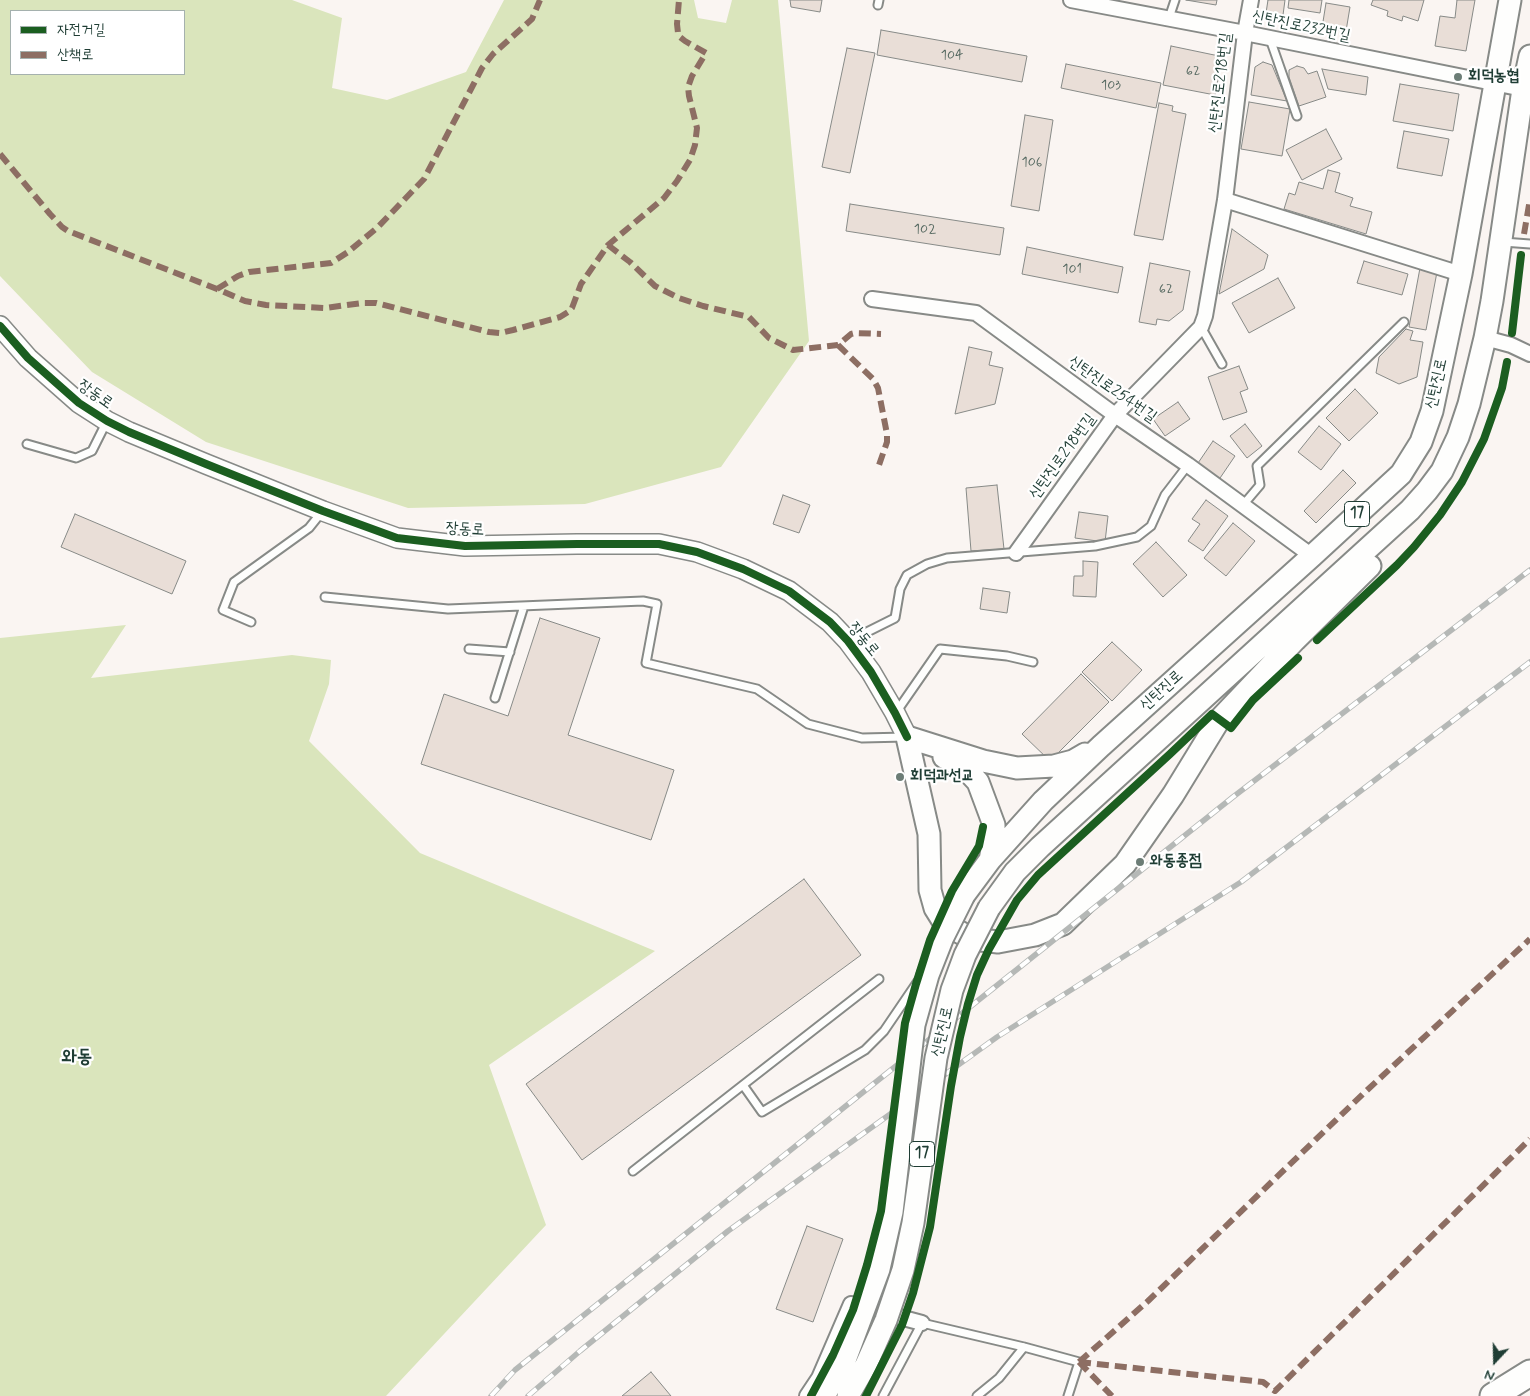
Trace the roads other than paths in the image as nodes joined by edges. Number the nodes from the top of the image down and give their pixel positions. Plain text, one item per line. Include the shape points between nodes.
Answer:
1 (1071, 0) edge
2 (1175, 0) edge
3 (1251, 0) edge
4 (1510, 0) edge
5 (1169, 18) junction
6 (1245, 33) junction
7 (1270, 38) junction
8 (1530, 56) edge
9 (1494, 84) junction
10 (1523, 89) junction
11 (1297, 116) dead end
12 (1225, 200) junction
13 (1500, 242) junction
14 (1530, 244) edge
15 (1461, 274) junction
16 (872, 299) dead end
17 (1404, 322) dead end
18 (0, 326) edge
19 (1201, 327) junction
20 (1485, 338) junction
21 (1530, 354) edge
22 (1222, 364) dead end
23 (1115, 415) junction
24 (107, 420) junction
25 (27, 444) dead end
26 (1188, 465) junction
27 (1243, 505) junction
28 (1410, 510) junction
29 (323, 511) junction
30 (1016, 553) junction
31 (1312, 556) junction
32 (325, 597) dead end
33 (524, 606) junction
34 (251, 622) dead end
35 (848, 641) junction
36 (469, 649) dead end
37 (510, 652) junction
38 (1033, 662) dead end
39 (495, 698) dead end
40 (895, 714) junction
41 (906, 737) junction
42 (1101, 746) junction
43 (990, 860) junction
44 (945, 924) junction
45 (879, 979) dead end
46 (743, 1085) junction
47 (633, 1171) dead end
48 (922, 1323) junction
49 (1024, 1347) junction
50 (1530, 1373) edge
51 (807, 1396) edge
52 (824, 1396) edge
53 (848, 1396) edge
54 (883, 1396) edge
55 (978, 1396) edge
56 (1068, 1396) edge
57 (1492, 1396) edge

1 - 5 street, 신탄진로232번길
2 - 5 lane
3 - 6 street, 신탄진로218번길
4 - 9 main road, 신탄진로 / 17
5 - 6 street, 신탄진로232번길
6 - 7 street, 신탄진로232번길
6 - 12 street, 신탄진로218번길
7 - 9 street, 신탄진로232번길
7 - 11 lane
8 - 10 main road, 신탄진로 / 17
9 - 10 street, 신탄진로232번길
9 - 15 main road, 신탄진로 / 17
10 - 13 main road, 신탄진로 / 17
12 - 15 street
12 - 19 street, 신탄진로218번길
13 - 14 lane
13 - 20 main road, 신탄진로 / 17
15 - 31 main road, 신탄진로 / 17 via 1432,411 1421,442 1401,474
16 - 23 street, 신탄진로254번길 via 976,313
17 - 27 lane via 1257,466 1260,485
18 - 24 street, 장동로 via 28,358 79,403
19 - 22 lane
19 - 23 street, 신탄진로218번길
20 - 21 street
20 - 28 main road, 신탄진로 / 17 via 1458,436 1442,471
23 - 26 street, 신탄진로254번길
23 - 30 street, 신탄진로218번길
24 - 25 lane via 92,451 76,458
24 - 29 street, 장동로 via 129,432
26 - 27 street, 신탄진로254번길
26 - 30 lane via 1165,495 1152,526 1137,537 1095,546
27 - 31 street, 신탄진로254번길
28 - 44 main road via 1378,558 1219,720 1125,864 1063,924 1035,935 998,942 972,939
28 - 53 main road, 신탄진로 / 17, bridge via 1040,847 1015,872 989,908 952,990 936,1058 913,1222 902,1270 886,1320
29 - 34 lane via 309,528 234,582 223,610
29 - 35 street, 장동로 via 397,538 465,546 659,544 697,552 743,568 789,591 830,622
30 - 35 lane via 947,558 927,564 907,575 900,589 895,618
31 - 42 main road, 신탄진로 / 17
32 - 33 lane via 448,609
33 - 37 lane
33 - 41 lane via 643,601 657,604 646,664 756,689 808,724 862,738
35 - 40 street, 장동로 via 871,672
36 - 37 lane
37 - 39 lane
38 - 40 lane via 940,649
40 - 41 street, 장동로
41 - 42 main road via 1017,768 1054,766 1073,761
41 - 43 main road via 964,767 978,782 994,825
41 - 44 main road via 930,834 930,890 934,908
42 - 43 main road, 신탄진로 / 17 via 1043,801
43 - 52 main road, 신탄진로 / 17, bridge via 964,895 928,975 914,1025 892,1212 879,1269 845,1360
44 - 46 lane via 923,974 884,1030 865,1050 762,1112
45 - 46 lane
46 - 47 lane
48 - 49 lane
48 - 51 street via 851,1304 819,1378
48 - 54 lane
49 - 55 lane via 999,1378
49 - 56 lane via 1079,1362
50 - 57 highway

